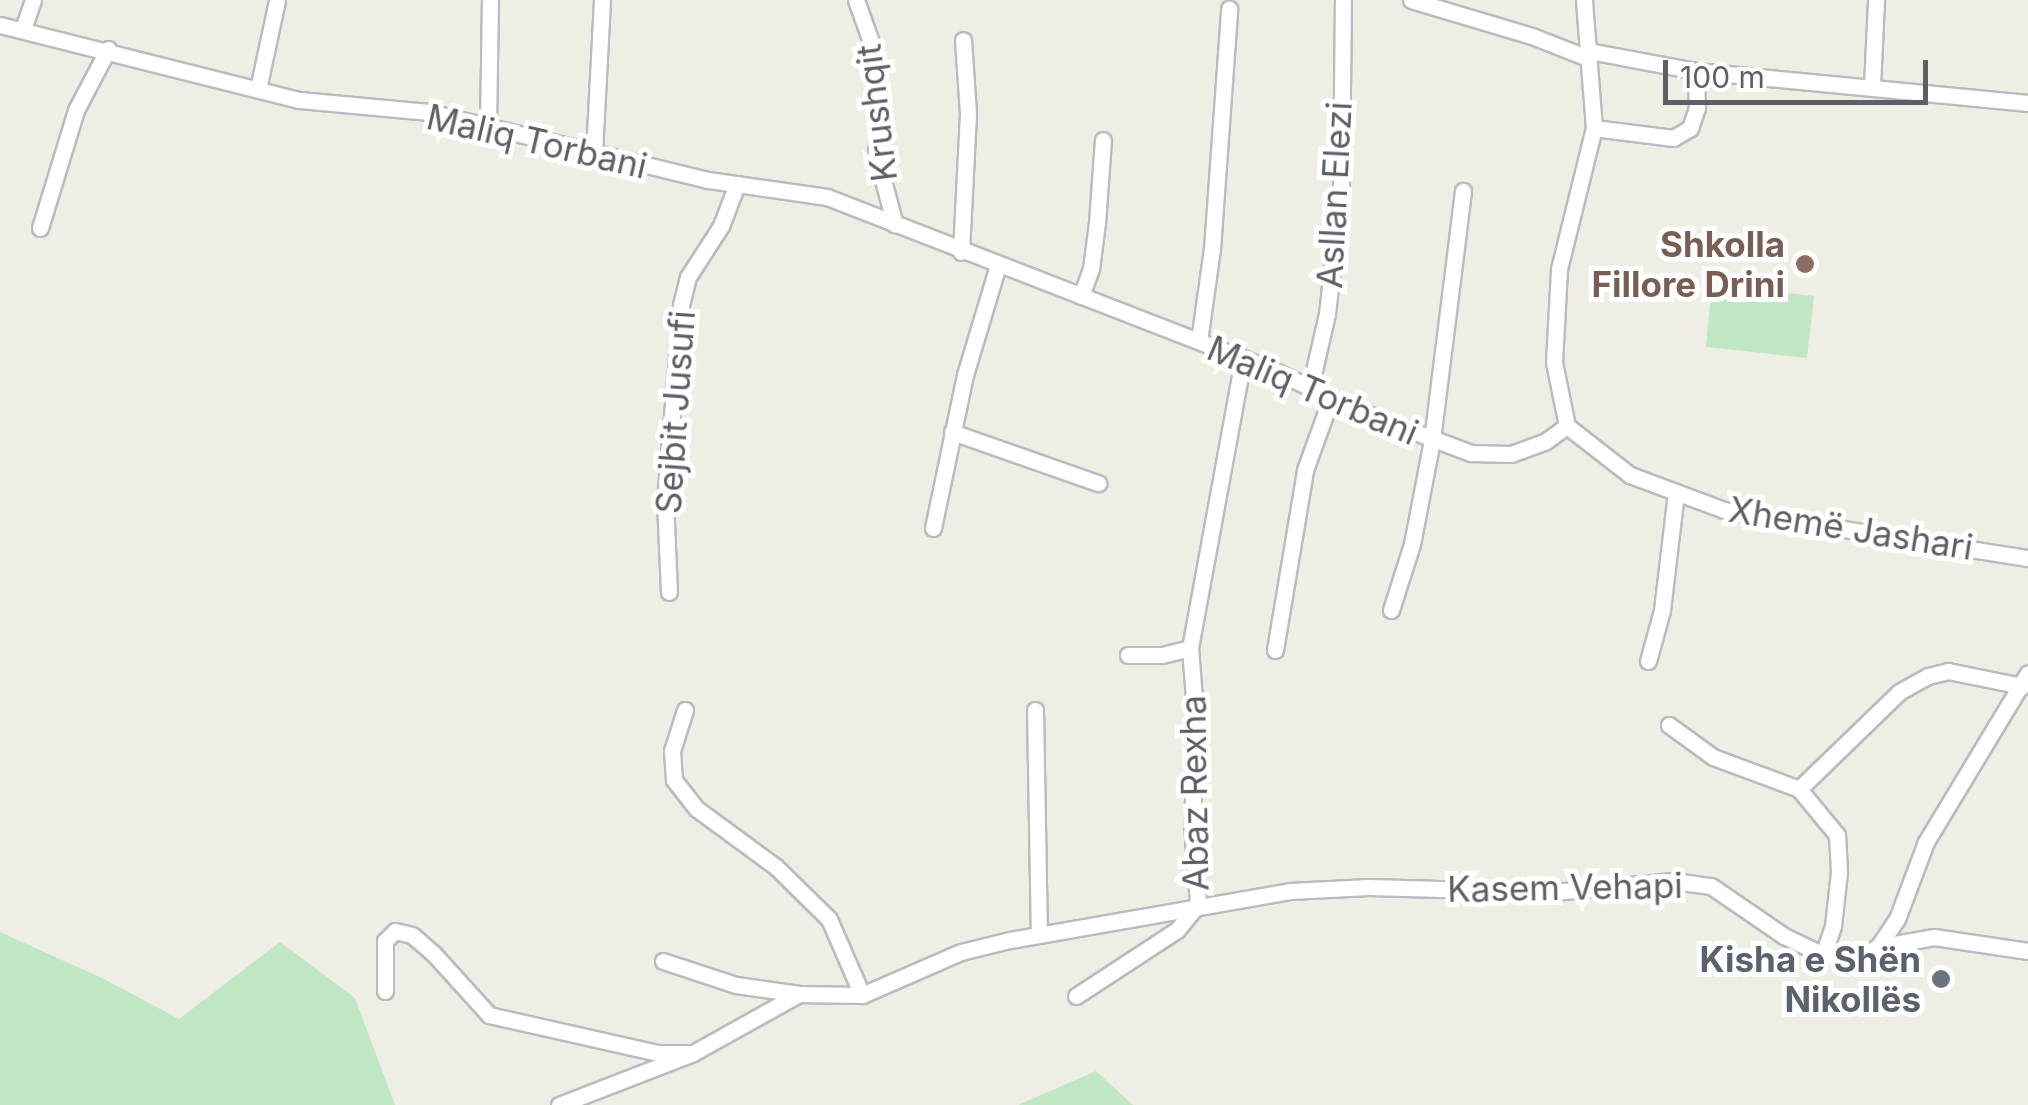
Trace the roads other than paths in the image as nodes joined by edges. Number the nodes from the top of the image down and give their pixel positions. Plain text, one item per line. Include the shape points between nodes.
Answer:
1 (33, 0) edge
2 (276, 0) edge
3 (490, 0) edge
4 (602, 0) edge
5 (856, 0) edge
6 (1343, 0) edge
7 (1411, 0) edge
8 (1584, 0) edge
9 (1876, 0) edge
10 (1439, 4) edge
11 (1229, 9) dead end
12 (0, 25) edge
13 (24, 30) junction
14 (962, 40) dead end
15 (108, 49) junction
16 (1590, 55) junction
17 (1696, 71) junction
18 (1872, 86) junction
19 (258, 89) junction
20 (2028, 104) edge
21 (488, 126) junction
22 (1594, 128) junction
23 (1103, 140) dead end
24 (594, 153) junction
25 (737, 184) junction
26 (1463, 191) dead end
27 (895, 225) junction
28 (40, 228) dead end
29 (962, 252) junction
30 (998, 266) junction
31 (1081, 296) junction
32 (1199, 341) junction
33 (1244, 358) junction
34 (1310, 388) junction
35 (1330, 398) junction
36 (1567, 426) junction
37 (952, 432) junction
38 (1432, 440) junction
39 (1098, 483) dead end
40 (1676, 492) junction
41 (933, 528) dead end
42 (2028, 558) edge
43 (669, 592) dead end
44 (1392, 610) dead end
45 (1190, 648) junction
46 (1275, 650) dead end
47 (1128, 655) dead end
48 (1648, 661) dead end
49 (2025, 679) edge
50 (685, 710) dead end
51 (1035, 710) dead end
52 (1669, 725) dead end
53 (1800, 789) junction
54 (1198, 904) junction
55 (1039, 934) junction
56 (1878, 947) junction
57 (2028, 951) edge
58 (1822, 955) junction
59 (662, 961) dead end
60 (385, 991) dead end
61 (799, 994) junction
62 (862, 995) junction
63 (1076, 996) dead end
64 (693, 1053) junction
65 (559, 1105) edge

1 - 13 street
2 - 19 street
3 - 21 street
4 - 24 street
5 - 27 street, Krushqit via 876,56 876,154
6 - 34 street, Asllan Elezi via 1341,186
7 - 10 street
8 - 16 street
9 - 18 street
10 - 16 street
11 - 32 street
12 - 13 street, Maliq Torbani
13 - 15 street, Maliq Torbani
14 - 29 street via 968,113
15 - 19 street, Maliq Torbani
15 - 28 street via 76,110
16 - 17 street
16 - 22 street
17 - 18 street
17 - 22 street via 1690,128 1673,138
18 - 20 street
19 - 21 street, Maliq Torbani
21 - 24 street, Maliq Torbani
22 - 36 street via 1559,269 1554,362
23 - 31 street via 1093,254
24 - 25 street, Maliq Torbani
25 - 27 street, Maliq Torbani via 826,197
25 - 43 street, Sejbit Jusufi via 688,277 681,305 665,502
26 - 38 street
27 - 29 street, Maliq Torbani
29 - 30 street, Maliq Torbani
30 - 31 street, Maliq Torbani
30 - 37 street
31 - 32 street, Maliq Torbani
32 - 33 street, Maliq Torbani
33 - 34 street, Maliq Torbani
33 - 45 street, Abaz Rexha
34 - 35 street, Maliq Torbani
35 - 38 street, Maliq Torbani
35 - 46 street via 1305,470
36 - 38 street, Maliq Torbani via 1511,454 1471,453
36 - 40 street, Xhemë Jashari via 1630,475
37 - 39 street
37 - 41 street
38 - 44 street, Maliq Torbani
40 - 42 street, Xhemë Jashari via 1724,510
40 - 48 street via 1662,610
45 - 47 street, Abaz Rexha
45 - 54 street, Abaz Rexha
49 - 53 street via 1948,671 1928,676 1899,692
49 - 56 street via 1934,828 1897,919
50 - 62 street via 672,752 674,780 697,809 762,855 828,919
51 - 55 street
52 - 53 street via 1713,757
53 - 58 street via 1837,835 1833,926
54 - 55 street, Kasem Vehapi
54 - 58 street, Kasem Vehapi via 1370,887 1553,892 1674,880 1711,886
54 - 63 street, Abaz Rexha via 1177,930
55 - 62 street, Kasem Vehapi via 961,952
56 - 57 street via 1934,937
56 - 58 street via 1847,958
59 - 61 street, Kasem Vehapi via 736,985
60 - 64 street via 384,940 395,931 433,953 489,1015 658,1052
61 - 62 street, Kasem Vehapi
61 - 64 street
64 - 65 street

